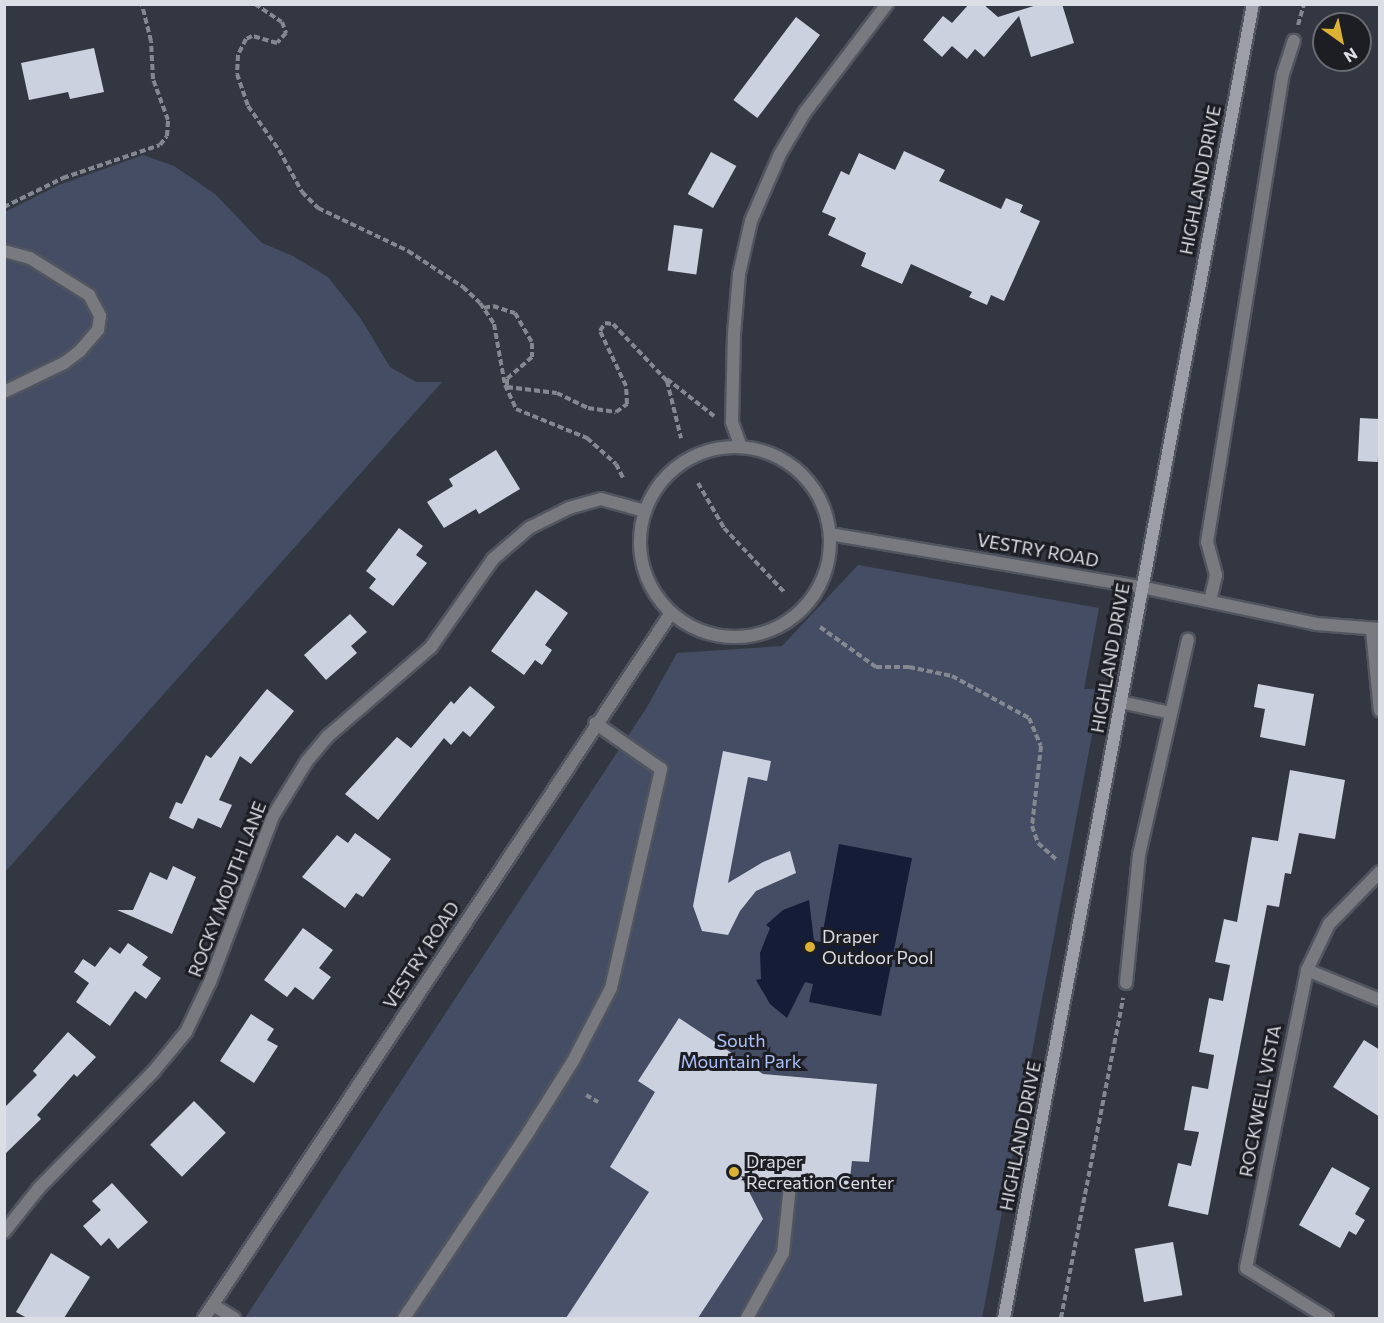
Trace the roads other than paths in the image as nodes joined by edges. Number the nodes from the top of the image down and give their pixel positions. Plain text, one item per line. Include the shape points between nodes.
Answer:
1 (887, 4) edge
2 (1253, 4) edge
3 (1294, 41) road end
4 (4, 251) edge
5 (4, 392) edge
6 (741, 447) junction
7 (645, 511) junction
8 (831, 534) junction
9 (1141, 587) junction
10 (1210, 601) junction
11 (671, 613) junction
12 (1376, 630) edge
13 (1188, 639) dead end
14 (1120, 702) junction
15 (1380, 711) edge
16 (1171, 713) junction
17 (595, 723) junction
18 (1380, 872) edge
19 (1307, 970) junction
20 (1126, 983) road end
21 (1380, 1000) edge
22 (790, 1185) dead end
23 (4, 1232) edge
24 (213, 1305) junction
25 (204, 1318) edge
26 (234, 1318) edge
27 (404, 1318) edge
28 (747, 1318) edge
29 (1004, 1318) edge
30 (1327, 1318) edge

1 - 6 street via 805,112 780,154 751,221 738,274 734,334 732,422
2 - 9 main road, HIGHLAND DRIVE
3 - 10 street via 1283,74 1207,542 1216,574
4 - 5 street via 30,258 89,295 100,316 98,330 80,351
6 - 7 street via 710,451 682,463 660,484
6 - 8 street via 767,452 798,471 824,508
7 - 11 street via 640,538 643,566 654,592
7 - 23 street, ROCKY MOUTH LANE via 601,499 569,508 529,528 493,560 431,647 328,736 307,761 273,816 210,982 186,1032 153,1072 39,1188
8 - 9 street, VESTRY ROAD
8 - 11 street via 823,576 814,596 792,619 762,634 730,638 699,630
9 - 10 street, VESTRY ROAD
9 - 14 main road, HIGHLAND DRIVE
10 - 12 street, VESTRY ROAD via 1316,624
11 - 17 street, VESTRY ROAD
12 - 15 street
13 - 16 street
14 - 16 street
14 - 29 main road, HIGHLAND DRIVE
16 - 20 street via 1138,855
17 - 24 street, VESTRY ROAD
17 - 27 street via 661,769 611,988 530,1131
18 - 19 street, ROCKWELL VISTA via 1329,924
19 - 21 street
19 - 30 street, ROCKWELL VISTA via 1246,1268
22 - 28 street via 783,1253
24 - 25 street, VESTRY ROAD
24 - 26 street

